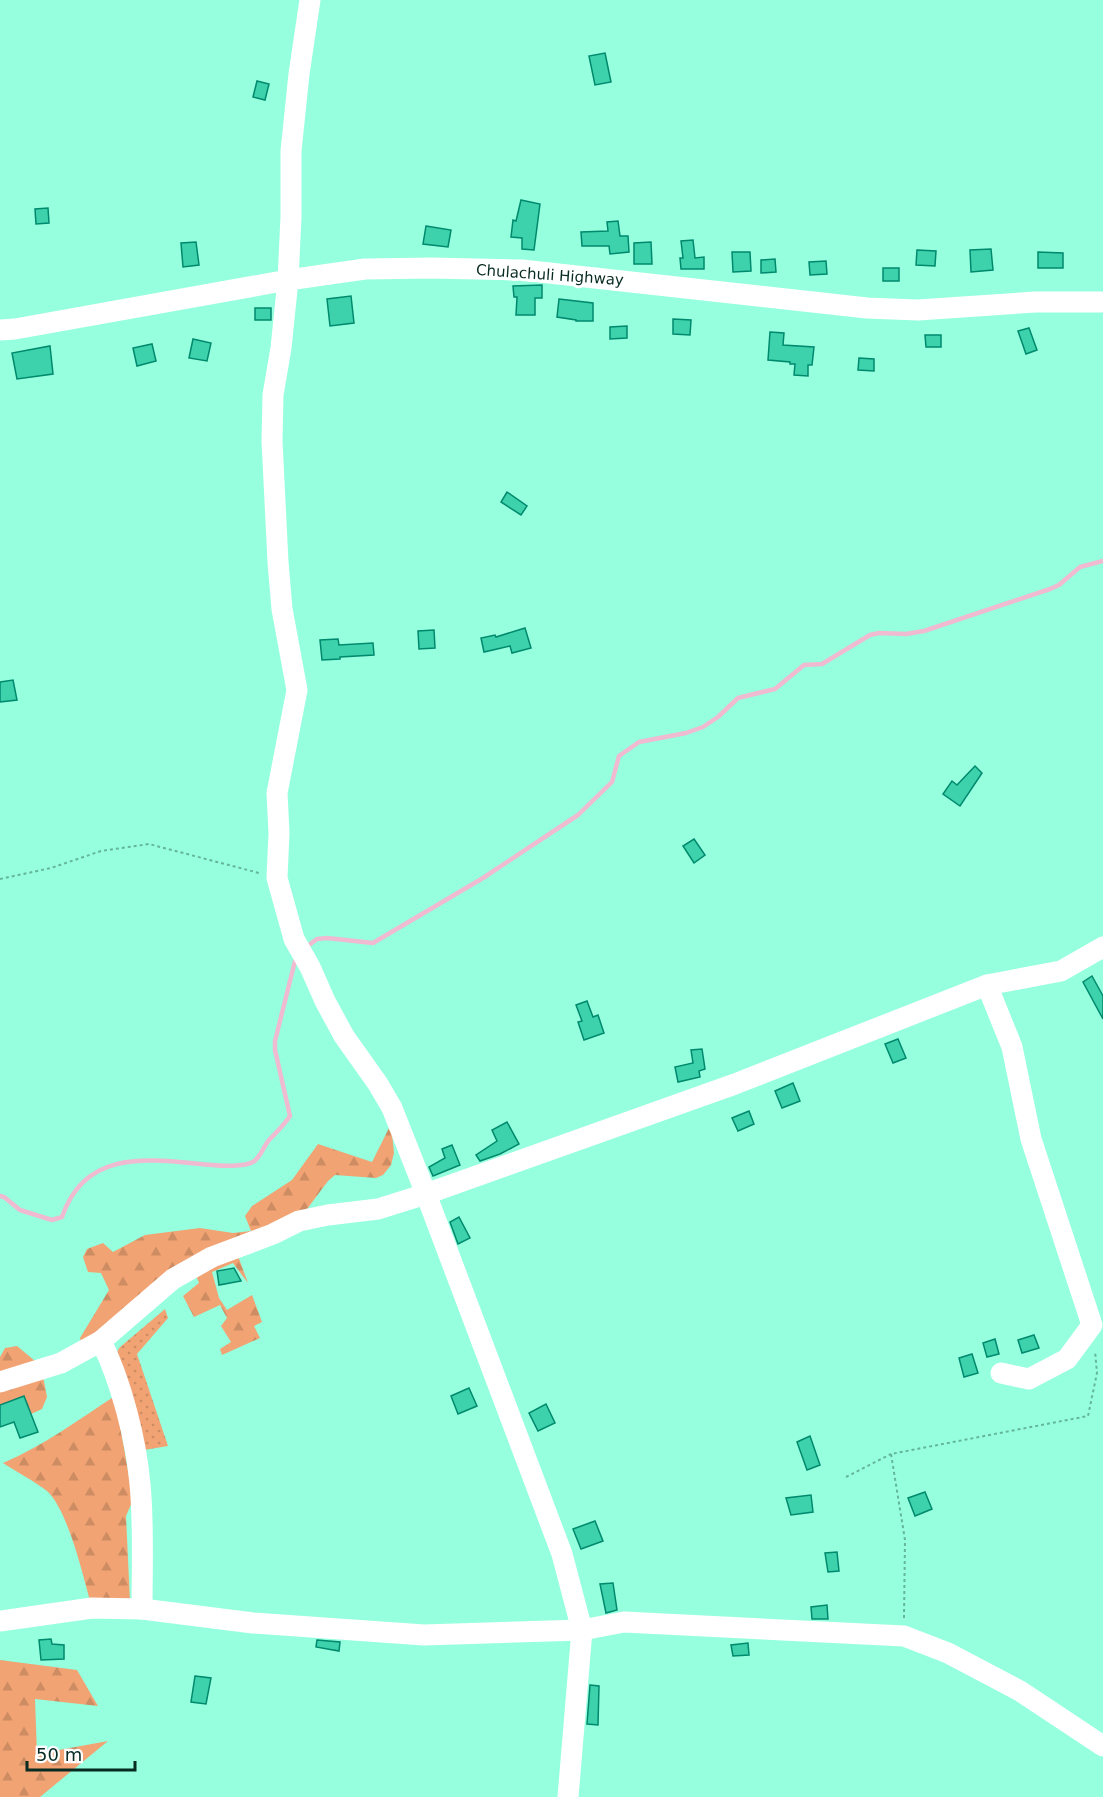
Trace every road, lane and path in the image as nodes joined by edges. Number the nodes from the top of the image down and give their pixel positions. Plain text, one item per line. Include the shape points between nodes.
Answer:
1 (310, 0) edge
2 (288, 280) junction
3 (1103, 302) edge
4 (0, 330) edge
5 (277, 878) junction
6 (0, 879) edge
7 (1103, 948) edge
8 (987, 985) junction
9 (426, 1194) junction
10 (1092, 1325) junction
11 (101, 1341) junction
12 (1001, 1373) dead end
13 (0, 1382) edge
14 (891, 1454) junction
15 (846, 1477) dead end
16 (142, 1609) junction
17 (0, 1621) edge
18 (582, 1630) junction
19 (904, 1636) junction
20 (1103, 1746) edge
21 (568, 1797) edge

1 - 2 street via 291,152
2 - 3 street, Chulachuli Highway via 365,269 522,270 867,308 918,310
2 - 4 street, Chulachuli Highway
2 - 5 street via 273,395 272,441 282,609 297,690 277,793
5 - 6 path via 149,844 101,851 51,868
5 - 9 street via 294,939 339,1027 392,1108
7 - 8 street via 1061,971
8 - 9 street via 735,1084
8 - 10 street via 1012,1047 1031,1139
9 - 11 street via 378,1209 299,1221 212,1257 174,1279
9 - 18 street via 549,1516
10 - 12 street via 1067,1359 1029,1379
10 - 14 path via 1097,1372 1088,1416
11 - 13 street via 62,1363
11 - 16 street via 111,1360 136,1455
14 - 15 path
14 - 19 path via 905,1540
16 - 17 street via 92,1608
16 - 18 street via 253,1623 424,1635
18 - 19 street via 624,1622
18 - 21 street
19 - 20 street via 948,1653 1020,1691

